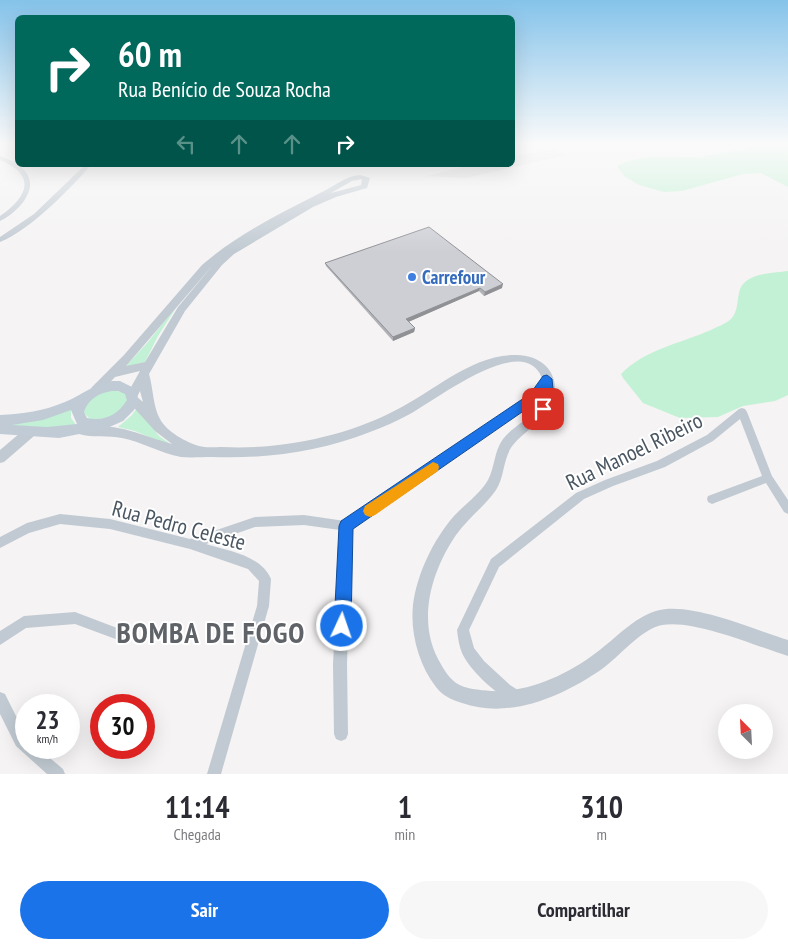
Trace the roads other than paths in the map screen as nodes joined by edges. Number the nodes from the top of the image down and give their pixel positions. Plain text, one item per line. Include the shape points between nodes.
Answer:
1 (28, 180) edge
2 (73, 180) edge
3 (0, 219) edge
4 (0, 240) edge
5 (147, 369) junction
6 (547, 379) junction
7 (104, 382) junction
8 (133, 398) junction
9 (83, 399) junction
10 (0, 420) edge
11 (96, 425) junction
12 (156, 425) junction
13 (29, 426) junction
14 (0, 429) edge
15 (112, 431) junction
16 (78, 432) junction
17 (206, 452) junction
18 (0, 458) edge
19 (768, 478) junction
20 (712, 499) dead end
21 (788, 509) edge
22 (346, 526) junction
23 (0, 543) edge
24 (190, 544) junction
25 (120, 635) dead end
26 (0, 639) edge
27 (788, 648) edge
28 (518, 698) junction
29 (0, 699) edge
30 (15, 729) edge
31 (341, 734) dead end
32 (41, 759) edge
33 (58, 774) edge
34 (214, 774) edge

1 - 3 street via 28,190 20,204
2 - 4 street via 30,221
5 - 7 street
5 - 7 street via 181,309 214,268 231,252 328,198 300,205 217,256
5 - 8 street
5 - 12 street via 145,388
6 - 17 street via 540,364 534,361 508,360 483,366 406,411 348,436 275,452
6 - 22 street via 534,398
6 - 28 street via 548,399 543,409 505,446 494,481 452,529 427,574 419,609 424,648 441,679 452,690 496,700
7 - 8 main road via 130,391
7 - 9 main road
7 - 13 main road
8 - 11 main road via 122,416
8 - 12 street
9 - 11 main road via 78,418
9 - 13 main road
10 - 13 main road
11 - 15 street
11 - 16 main road
12 - 17 street via 182,444
13 - 14 main road
13 - 16 main road
13 - 18 street
15 - 16 street
15 - 17 street via 132,435 162,448
19 - 20 street
19 - 21 street, Rua Manoel Ribeiro
19 - 28 street, Rua Manoel Ribeiro via 742,412 710,438 661,464 580,496 495,563 463,630 468,650 479,666
22 - 24 street via 304,520 255,522
22 - 31 street via 340,664
23 - 24 street, Rua Pedro Celeste via 27,528 60,519 110,524
24 - 34 street, Rua Pedro Celeste via 252,565 265,580 263,606
25 - 26 street via 75,618 24,622
27 - 28 street via 686,617 666,616 649,622 592,666
29 - 30 street
32 - 33 street

